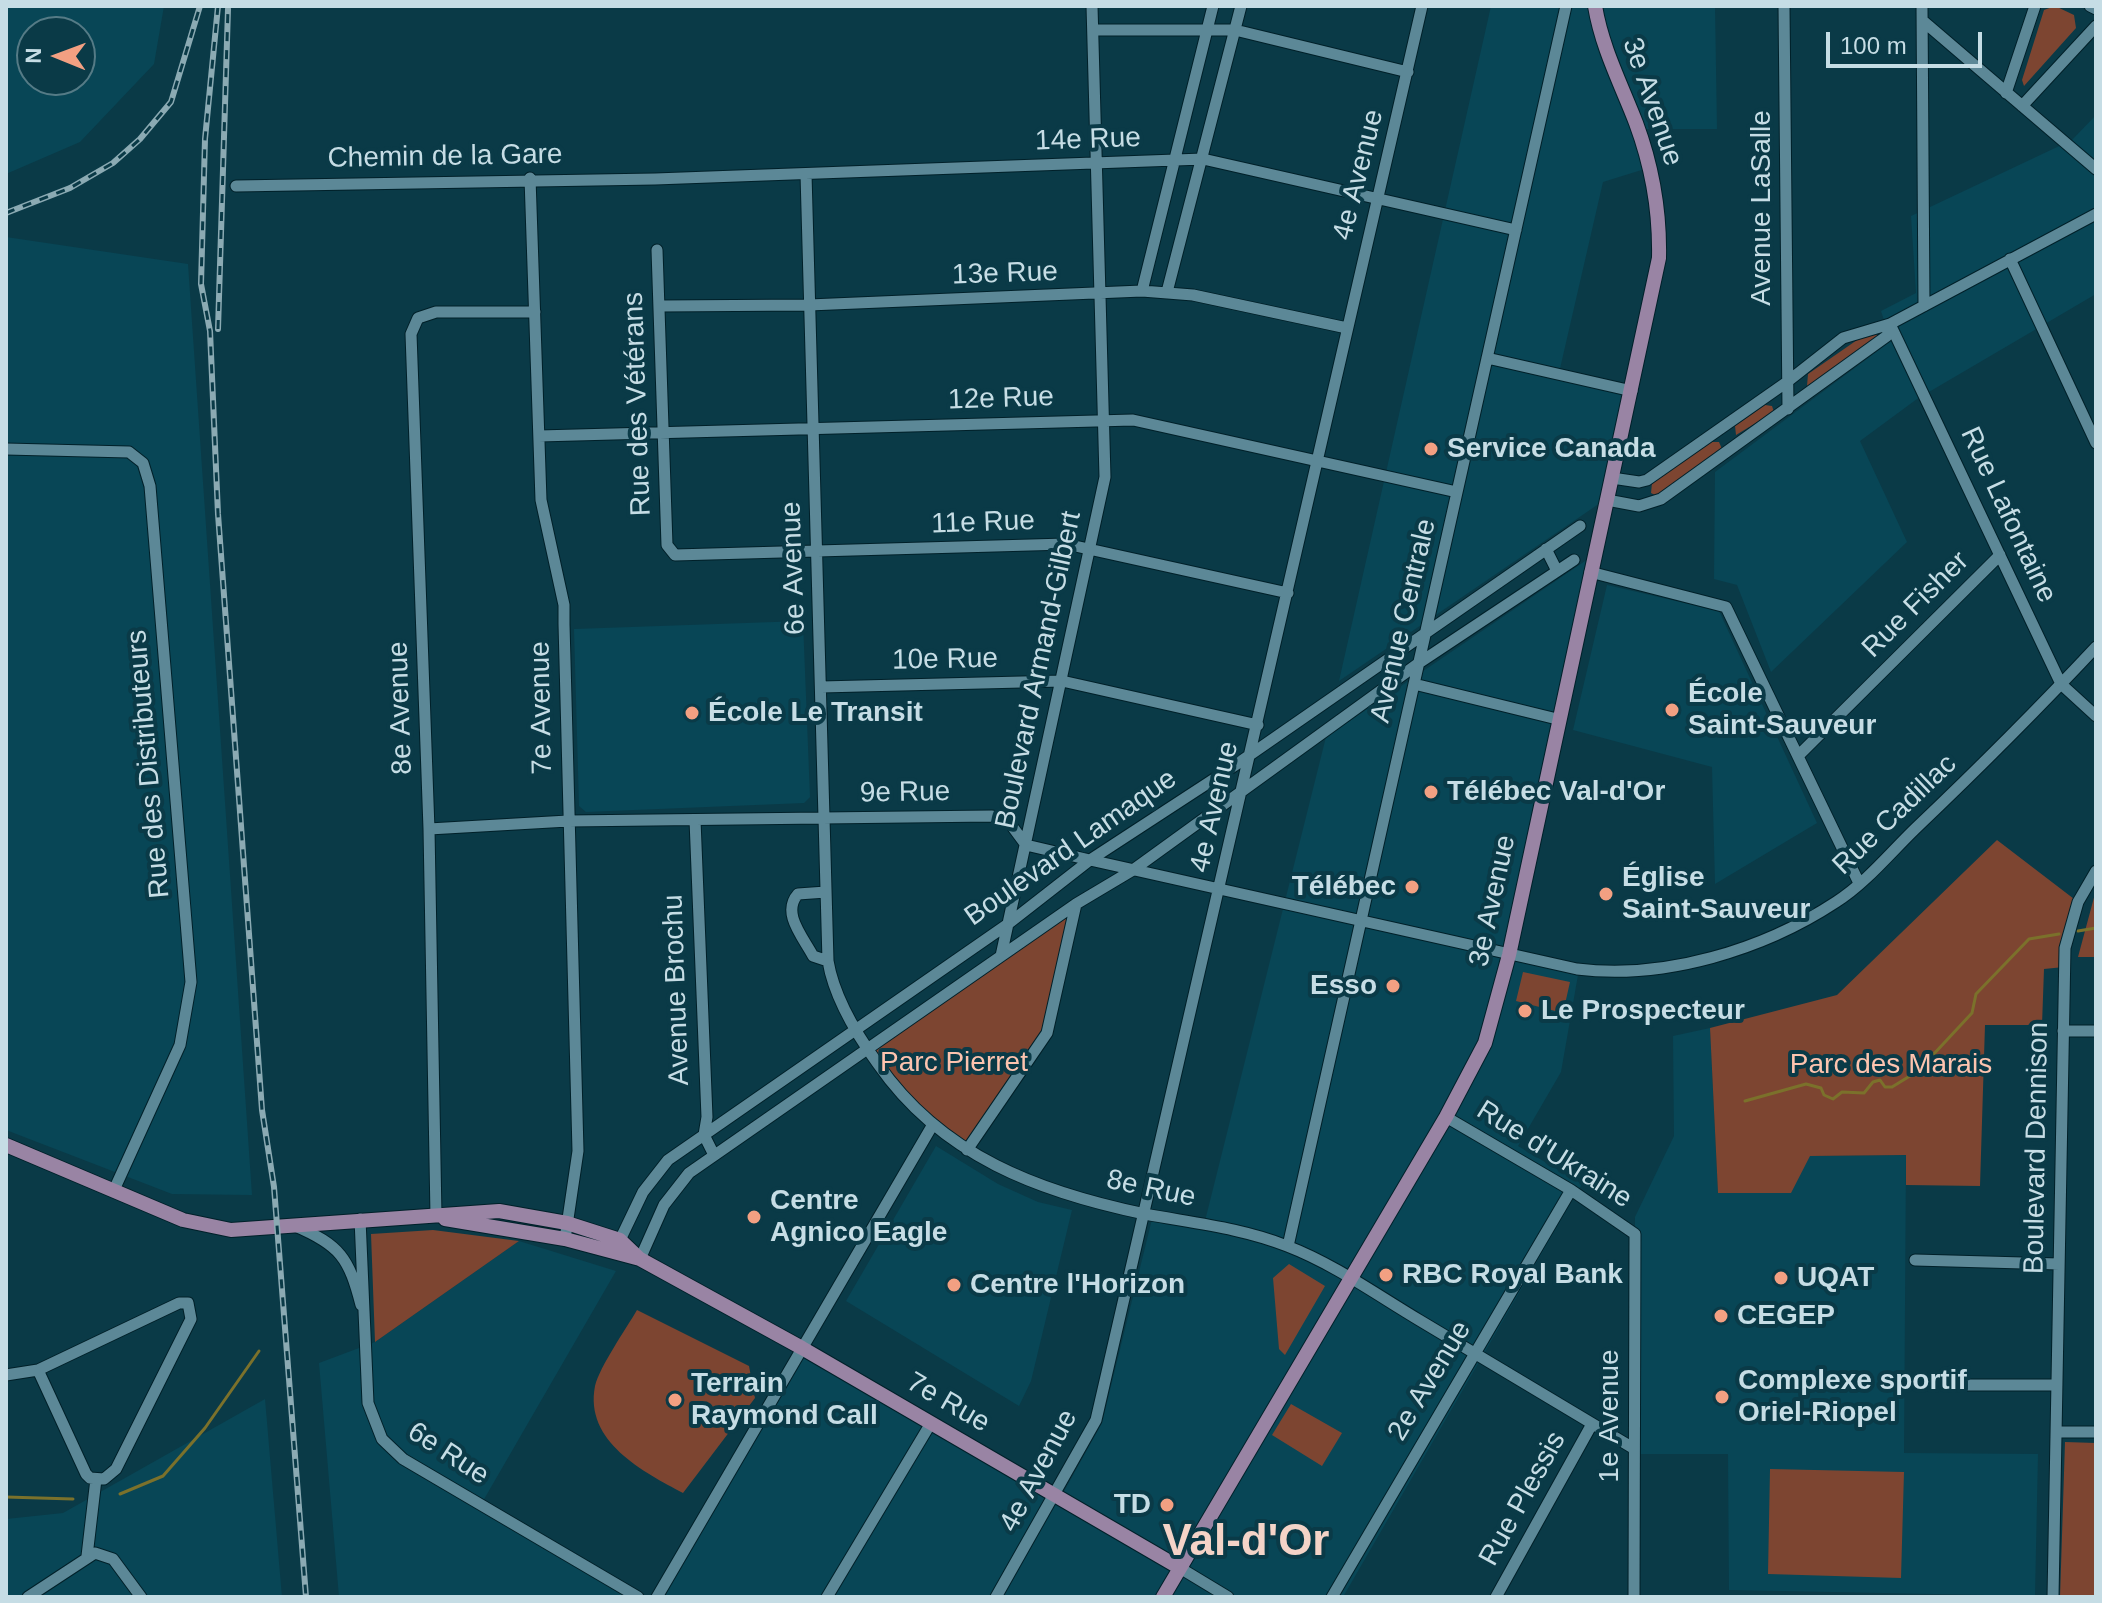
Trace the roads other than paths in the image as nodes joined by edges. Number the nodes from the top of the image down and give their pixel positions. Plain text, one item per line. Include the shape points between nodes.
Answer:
1 (1092, 6) edge
2 (1213, 6) edge
3 (1241, 6) edge
4 (1422, 6) edge
5 (1566, 6) edge
6 (1595, 6) edge
7 (1784, 6) edge
8 (1922, 6) edge
9 (2035, 6) edge
10 (2090, 6) edge
11 (2096, 9) edge
12 (1923, 21) junction
13 (2096, 26) edge
14 (1208, 28) junction
15 (1093, 30) junction
16 (1235, 30) junction
17 (1408, 72) junction
18 (2006, 93) junction
19 (2022, 106) junction
20 (1203, 159) junction
21 (1174, 162) junction
22 (1094, 164) junction
23 (2096, 169) edge
24 (806, 174) junction
25 (530, 178) junction
26 (655, 179) joint
27 (236, 186) dead end
28 (1380, 198) junction
29 (2096, 214) edge
30 (1516, 230) junction
31 (657, 250) dead end
32 (2010, 259) junction
33 (1142, 291) junction
34 (1167, 292) junction
35 (1097, 295) junction
36 (809, 305) junction
37 (660, 306) junction
38 (1924, 306) junction
39 (535, 312) junction
40 (1890, 324) junction
41 (1347, 328) junction
42 (1487, 358) junction
43 (1787, 382) junction
44 (1632, 391) junction
45 (1788, 409) junction
46 (1102, 419) junction
47 (813, 429) junction
48 (663, 433) junction
49 (539, 436) junction
50 (2096, 443) edge
51 (6, 449) edge
52 (1317, 461) junction
53 (1612, 478) junction
54 (1457, 492) junction
55 (1607, 500) junction
56 (1580, 526) dead end
57 (1546, 549) junction
58 (1088, 550) junction
59 (817, 553) junction
60 (675, 555) joint
61 (2000, 555) junction
62 (1574, 560) dead end
63 (1557, 571) junction
64 (1590, 572) junction
65 (1288, 593) junction
66 (1426, 630) junction
67 (2096, 647) edge
68 (1419, 663) junction
69 (1062, 681) junction
70 (1414, 684) junction
71 (2061, 684) junction
72 (821, 687) junction
73 (2096, 716) edge
74 (1557, 719) junction
75 (1258, 725) junction
76 (1253, 752) junction
77 (1798, 756) junction
78 (1245, 787) junction
79 (824, 818) junction
80 (695, 820) junction
81 (568, 821) junction
82 (429, 829) junction
83 (1026, 845) junction
84 (1090, 860) junction
85 (1133, 870) junction
86 (2096, 871) edge
87 (1859, 883) junction
88 (1220, 889) junction
89 (826, 892) junction
90 (1076, 904) junction
91 (1361, 922) junction
92 (1008, 924) junction
93 (1509, 955) junction
94 (1001, 956) junction
95 (828, 961) junction
96 (856, 1028) junction
97 (2063, 1031) junction
98 (2096, 1031) edge
99 (868, 1051) junction
100 (1446, 1117) junction
101 (932, 1126) junction
102 (704, 1135) junction
103 (6, 1145) edge
104 (967, 1150) junction
105 (714, 1155) junction
106 (114, 1190) junction
107 (1571, 1190) junction
108 (1144, 1213) junction
109 (436, 1216) junction
110 (360, 1219) junction
111 (567, 1223) junction
112 (294, 1226) junction
113 (1635, 1234) joint
114 (565, 1239) junction
115 (620, 1240) junction
116 (1288, 1246) junction
117 (640, 1259) junction
118 (1915, 1260) dead end
119 (2059, 1264) junction
120 (1352, 1280) junction
121 (364, 1319) junction
122 (802, 1348) junction
123 (1475, 1354) junction
124 (38, 1370) junction
125 (6, 1375) edge
126 (1957, 1385) dead end
127 (2057, 1385) junction
128 (931, 1423) junction
129 (1592, 1424) junction
130 (2057, 1432) junction
131 (2096, 1432) edge
132 (1633, 1448) junction
133 (96, 1479) junction
134 (1056, 1496) junction
135 (87, 1556) junction
136 (1180, 1568) junction
137 (28, 1597) edge
138 (141, 1597) edge
139 (638, 1597) edge
140 (657, 1597) edge
141 (827, 1597) edge
142 (996, 1597) edge
143 (1163, 1597) edge
144 (1228, 1597) edge
145 (1332, 1597) edge
146 (1496, 1597) edge
147 (1634, 1597) edge
148 (2053, 1597) edge

1 - 15 street, Boulevard Armand-Gilbert
2 - 14 street
3 - 16 street
4 - 17 street, 4e Avenue
5 - 30 street, Avenue Centrale
6 - 44 main road, 3e Avenue via 1604,47 1636,124 1657,213 1656,279
7 - 43 street, Avenue LaSalle
8 - 12 street
9 - 18 street
10 - 11 street
12 - 18 street
12 - 38 street
13 - 19 street
14 - 15 street
14 - 16 street
14 - 21 street
15 - 22 street, Boulevard Armand-Gilbert
16 - 17 street
16 - 20 street
17 - 28 street, 4e Avenue
18 - 19 street
19 - 23 street
20 - 21 street, 14e Rue
20 - 28 street, 14e Rue
20 - 34 street
21 - 22 street, 14e Rue
21 - 33 street
22 - 24 street, 14e Rue
22 - 35 street, Boulevard Armand-Gilbert
24 - 26 street, 14e Rue
24 - 36 street, 6e Avenue
25 - 26 street, Chemin de la Gare
25 - 27 street, Chemin de la Gare
25 - 39 street, 7e Avenue
28 - 30 street, 14e Rue
28 - 41 street, 4e Avenue
29 - 32 street
30 - 42 street, Avenue Centrale
31 - 37 street, Rue des Vétérans
32 - 38 street
32 - 50 street
33 - 34 street, 13e Rue
33 - 35 street, 13e Rue
34 - 41 street, 13e Rue
35 - 36 street, 13e Rue
35 - 46 street, Boulevard Armand-Gilbert
36 - 37 street, 13e Rue
36 - 47 street, 6e Avenue
37 - 48 street, Rue des Vétérans
38 - 40 street
39 - 49 street, 7e Avenue
39 - 82 street, 8e Avenue via 436,312 418,318 411,334
40 - 43 street via 1843,338
40 - 45 street via 1887,336
40 - 61 street, Rue Lafontaine
41 - 52 street, 4e Avenue
42 - 44 street
42 - 54 street, Avenue Centrale
43 - 45 street, Avenue LaSalle
43 - 53 street via 1647,480
44 - 53 main road, 3e Avenue
45 - 55 street via 1661,499 1639,506
46 - 47 street, 12e Rue
46 - 52 street, 12e Rue via 1157,424
46 - 58 street, Boulevard Armand-Gilbert via 1103,488
47 - 48 street, 12e Rue
47 - 59 street, 6e Avenue
48 - 49 street, 12e Rue
48 - 60 street, Rue des Vétérans via 667,545
49 - 81 street, 7e Avenue via 541,500 564,605
51 - 106 street, Rue des Distributeurs via 129,452 143,463 150,486 191,982 180,1045
52 - 54 street, 12e Rue
52 - 65 street, 4e Avenue
53 - 55 main road, 3e Avenue
54 - 66 street, Avenue Centrale
55 - 64 main road, 3e Avenue
56 - 57 street, Boulevard Lamaque
57 - 63 street
57 - 66 street, Boulevard Lamaque
58 - 59 street, 11e Rue via 1066,544
58 - 65 street, 11e Rue
58 - 69 street, Boulevard Armand-Gilbert
59 - 60 street, 11e Rue
59 - 72 street, 6e Avenue
61 - 71 street, Rue Lafontaine
61 - 77 street, Rue Fisher
62 - 63 street, Boulevard Lamaque
63 - 68 street, Boulevard Lamaque
64 - 74 main road, 3e Avenue
64 - 77 street via 1726,607
65 - 75 street, 4e Avenue
66 - 68 street, Avenue Centrale
66 - 76 street, Boulevard Lamaque
67 - 71 street, Rue Cadillac
68 - 70 street, Avenue Centrale
68 - 78 street, Boulevard Lamaque
69 - 72 street, 10e Rue
69 - 75 street, 10e Rue
69 - 83 street, Boulevard Armand-Gilbert
70 - 74 street
70 - 91 street, Avenue Centrale
71 - 73 street, Rue Lafontaine
71 - 87 street, Rue Cadillac
72 - 79 street, 6e Avenue
74 - 93 main road, 3e Avenue
75 - 76 street, 4e Avenue
76 - 78 street, 4e Avenue
76 - 84 street, Boulevard Lamaque
77 - 87 street
78 - 85 street, Boulevard Lamaque
78 - 88 street, 4e Avenue
79 - 80 street, 9e Rue
79 - 83 street, 9e Rue via 992,816 1009,822
79 - 89 street, 6e Avenue
80 - 81 street, 9e Rue
80 - 102 street, Avenue Brochu
81 - 82 street, 9e Rue
81 - 111 street, 7e Avenue via 578,1151
82 - 109 street, 8e Avenue
83 - 84 street
83 - 92 street, Boulevard Armand-Gilbert
84 - 85 street
84 - 92 street, Boulevard Lamaque
85 - 88 street
85 - 90 street, Boulevard Lamaque
86 - 97 street, Boulevard Dennison via 2078,902 2065,948
87 - 93 street, Rue Cadillac via 1837,902 1755,944 1644,972 1589,971
88 - 91 street
88 - 108 street, 4e Avenue
89 - 95 street, 6e Avenue
89 - 95 street, 8e Rue via 798,894 790,913 813,956
90 - 94 street, Boulevard Lamaque
90 - 104 street via 1047,1033
91 - 93 street, Rue Cadillac
91 - 116 street, Avenue Centrale
92 - 94 street, Boulevard Armand-Gilbert
92 - 96 street, Boulevard Lamaque
93 - 100 main road, 3e Avenue via 1485,1043
94 - 99 street, Boulevard Lamaque
95 - 96 street, 8e Rue
96 - 99 street, 8e Rue
96 - 102 street, Boulevard Lamaque
97 - 98 street
97 - 119 street, Boulevard Dennison
99 - 101 street, 8e Rue
99 - 105 street, Boulevard Lamaque
100 - 107 street, Rue d'Ukraine
100 - 120 main road, 3e Avenue
101 - 104 street, 8e Rue
101 - 122 street
102 - 105 street, Avenue Brochu
102 - 115 street, Boulevard Lamaque via 652,1177
103 - 106 main road, 7e Rue
104 - 108 street, 8e Rue via 1045,1189
105 - 117 street, Boulevard Lamaque via 676,1186
106 - 112 main road, 7e Rue via 210,1227
107 - 113 street, Rue d'Ukraine
107 - 123 street, 2e Avenue
108 - 116 street, 8e Rue
108 - 134 street, 4e Avenue via 1096,1420
109 - 110 main road, 7e Rue
109 - 111 main road, 7e Rue via 499,1211
109 - 114 main road, 7e Rue
110 - 112 main road, 7e Rue
110 - 121 street, 6e Rue
111 - 114 street, 7e Avenue
111 - 115 main road, 7e Rue
112 - 121 street via 326,1239 340,1252 355,1280
113 - 132 street, 1e Avenue
114 - 117 main road, 7e Rue
115 - 117 main road, 7e Rue
116 - 120 street, 8e Rue
117 - 122 main road, 7e Rue
118 - 119 street
119 - 127 street, Boulevard Dennison
120 - 123 street, 8e Rue
120 - 136 main road, 3e Avenue
121 - 139 street, 6e Rue via 368,1403 382,1439 403,1459
122 - 128 main road, 7e Rue
122 - 140 street
123 - 129 street, 8e Rue
123 - 145 street, 2e Avenue
124 - 125 street
124 - 133 street via 86,1474
124 - 133 street via 188,1303 191,1319 116,1469
126 - 127 street
127 - 130 street, Boulevard Dennison
128 - 134 main road, 7e Rue
128 - 141 street
129 - 132 street, 8e Rue
129 - 146 street, Rue Plessis
130 - 131 street
130 - 148 street, Boulevard Dennison
132 - 147 street, 1e Avenue
133 - 135 street
134 - 136 main road, 7e Rue
134 - 142 street, 4e Avenue
135 - 137 street
135 - 138 street via 113,1559
136 - 143 main road, 3e Avenue
136 - 144 street, 7e Rue

